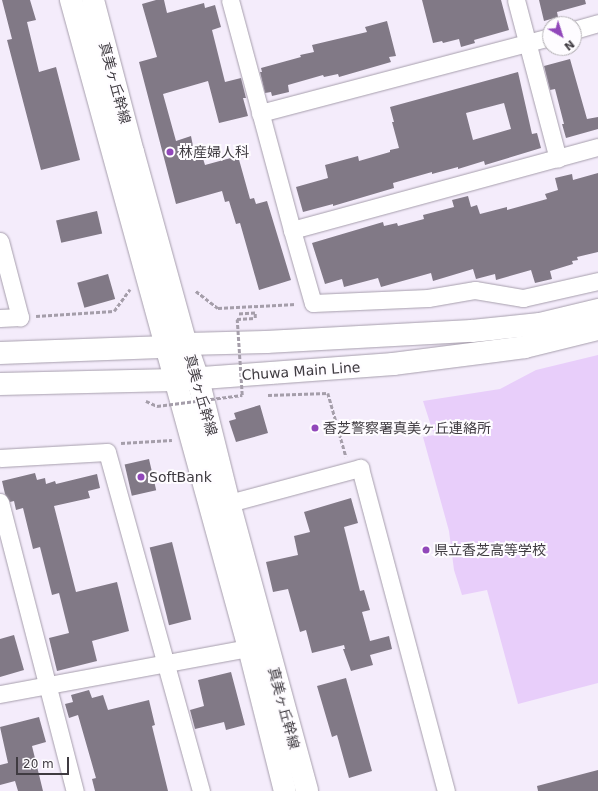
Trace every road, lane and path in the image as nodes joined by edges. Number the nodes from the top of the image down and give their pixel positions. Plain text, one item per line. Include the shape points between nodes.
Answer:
1 (71, 0) edge
2 (93, 0) edge
3 (230, 0) edge
4 (516, 0) edge
5 (598, 23) edge
6 (582, 28) edge
7 (542, 38) edge
8 (527, 43) junction
9 (260, 113) junction
10 (598, 147) edge
11 (558, 159) junction
12 (292, 230) junction
13 (0, 241) edge
14 (598, 281) edge
15 (130, 288) dead end
16 (196, 291) dead end
17 (313, 303) junction
18 (598, 310) edge
19 (238, 314) dead end
20 (20, 317) junction
21 (0, 318) edge
22 (598, 329) edge
23 (176, 345) junction
24 (0, 353) edge
25 (198, 379) junction
26 (175, 380) junction
27 (0, 384) edge
28 (275, 395) dead end
29 (157, 406) dead end
30 (191, 439) junction
31 (107, 452) junction
32 (0, 458) edge
33 (350, 470) junction
34 (0, 502) edge
35 (229, 503) junction
36 (249, 648) junction
37 (165, 662) junction
38 (47, 685) junction
39 (0, 694) edge
40 (75, 791) edge
41 (201, 791) edge
42 (285, 791) edge
43 (307, 791) edge
44 (446, 791) edge

1 - 23 street, 真美ヶ丘幹線
2 - 23 street, 真美ヶ丘幹線 via 133,152
3 - 9 street
4 - 8 street
5 - 6 street
7 - 8 street
8 - 9 street
8 - 11 street
9 - 12 street
10 - 11 street
11 - 12 street
12 - 17 street
13 - 20 street
14 - 17 street via 523,298 475,290 428,298
15 - 20 path via 114,311
16 - 17 path via 218,308
18 - 23 street via 540,324 510,328
19 - 29 path, bridge via 255,313 255,318 238,320 242,395
20 - 21 street
22 - 25 street, Chuwa Main Line via 525,347 393,364
23 - 24 street
23 - 25 street, 真美ヶ丘幹線
23 - 26 street, 真美ヶ丘幹線
25 - 26 street, Chuwa Main Line
25 - 35 street, 真美ヶ丘幹線
26 - 27 street, Chuwa Main Line
26 - 30 street, 真美ヶ丘幹線
28 - 33 path via 328,393
30 - 31 path via 115,443
30 - 36 street, 真美ヶ丘幹線
31 - 32 street
31 - 37 street
33 - 35 street
33 - 44 street via 360,468
34 - 38 street
35 - 43 street, 真美ヶ丘幹線
36 - 37 street
36 - 42 street, 真美ヶ丘幹線
37 - 38 street
37 - 41 street
38 - 39 street
38 - 40 street

